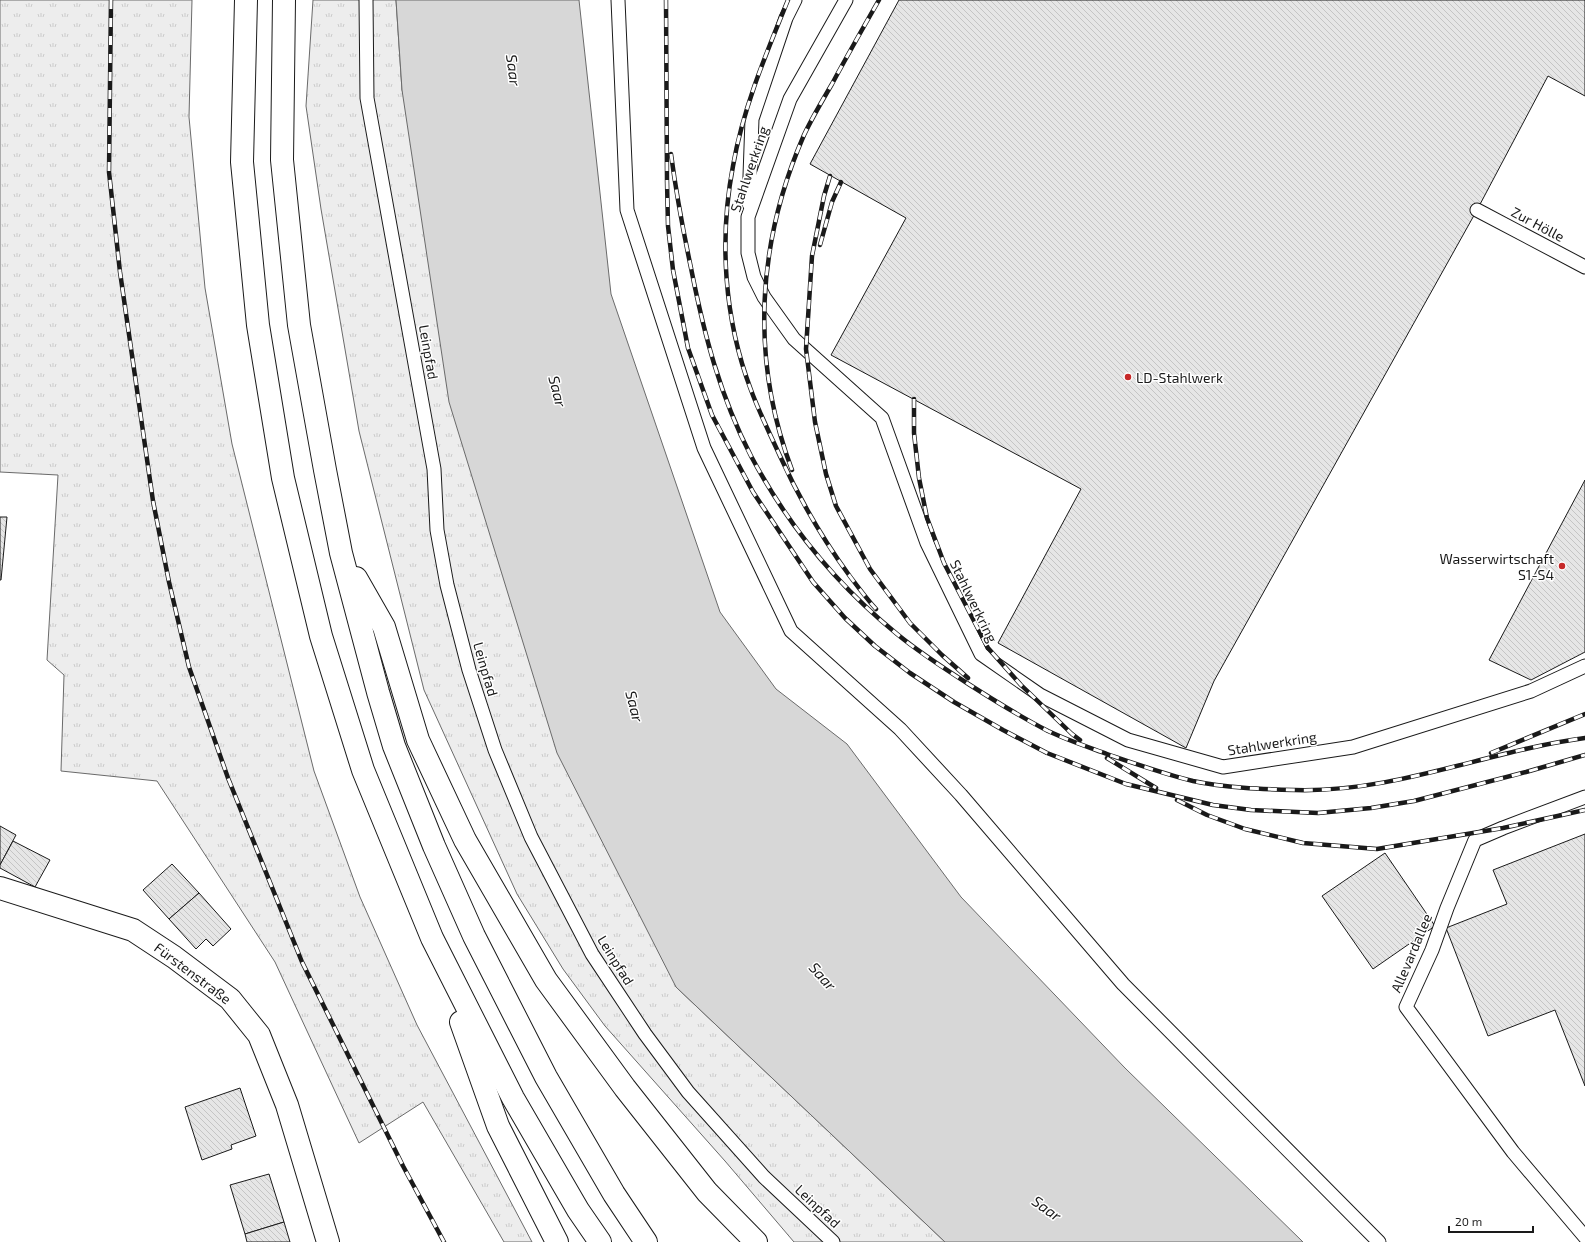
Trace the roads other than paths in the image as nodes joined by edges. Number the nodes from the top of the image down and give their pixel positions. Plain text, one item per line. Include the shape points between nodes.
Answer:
1 (246, 0) edge
2 (284, 0) edge
3 (366, 0) edge
4 (618, 0) edge
5 (795, 0) edge
6 (846, 0) edge
7 (1477, 210) dead end
8 (748, 217) junction
9 (1585, 267) edge
10 (341, 553) junction
11 (1585, 666) edge
12 (1585, 797) edge
13 (0, 888) edge
14 (432, 938) junction
15 (1585, 1237) edge
16 (328, 1242) edge
17 (557, 1242) edge
18 (600, 1242) edge
19 (646, 1242) edge
20 (756, 1242) edge
21 (833, 1242) edge
22 (1379, 1242) edge

1 - 14 main road via 242,162 258,325 284,478 321,636 363,770
2 - 10 main road via 282,160 299,325
3 - 21 lane, Leinpfad via 367,98 434,469 437,530 447,586 469,670 495,750 531,837 592,954 645,1034 693,1098 764,1177
4 - 22 lane via 627,210 704,448 791,631 900,729 1123,984
5 - 8 lane via 786,18 752,119
6 - 8 lane, Stahlwerkring via 790,99
7 - 9 lane, Zur Hölle
8 - 11 lane, Stahlwerkring via 748,253 754,277 764,297 794,339 882,418 927,542 981,654 1040,695 1128,740 1223,767 1353,747 1531,691
10 - 19 main road via 394,746 434,846 474,936 546,1077 614,1194
10 - 20 main road via 384,627 418,740 465,840 546,980 625,1088 707,1192
12 - 15 lane, Allevardallee via 1475,840 1432,950 1406,1007 1513,1152
13 - 16 main road, Fürstenstraße via 133,930 230,999 259,1035 287,1105
14 - 17 main road via 498,1126
14 - 18 main road via 513,1098 578,1210

